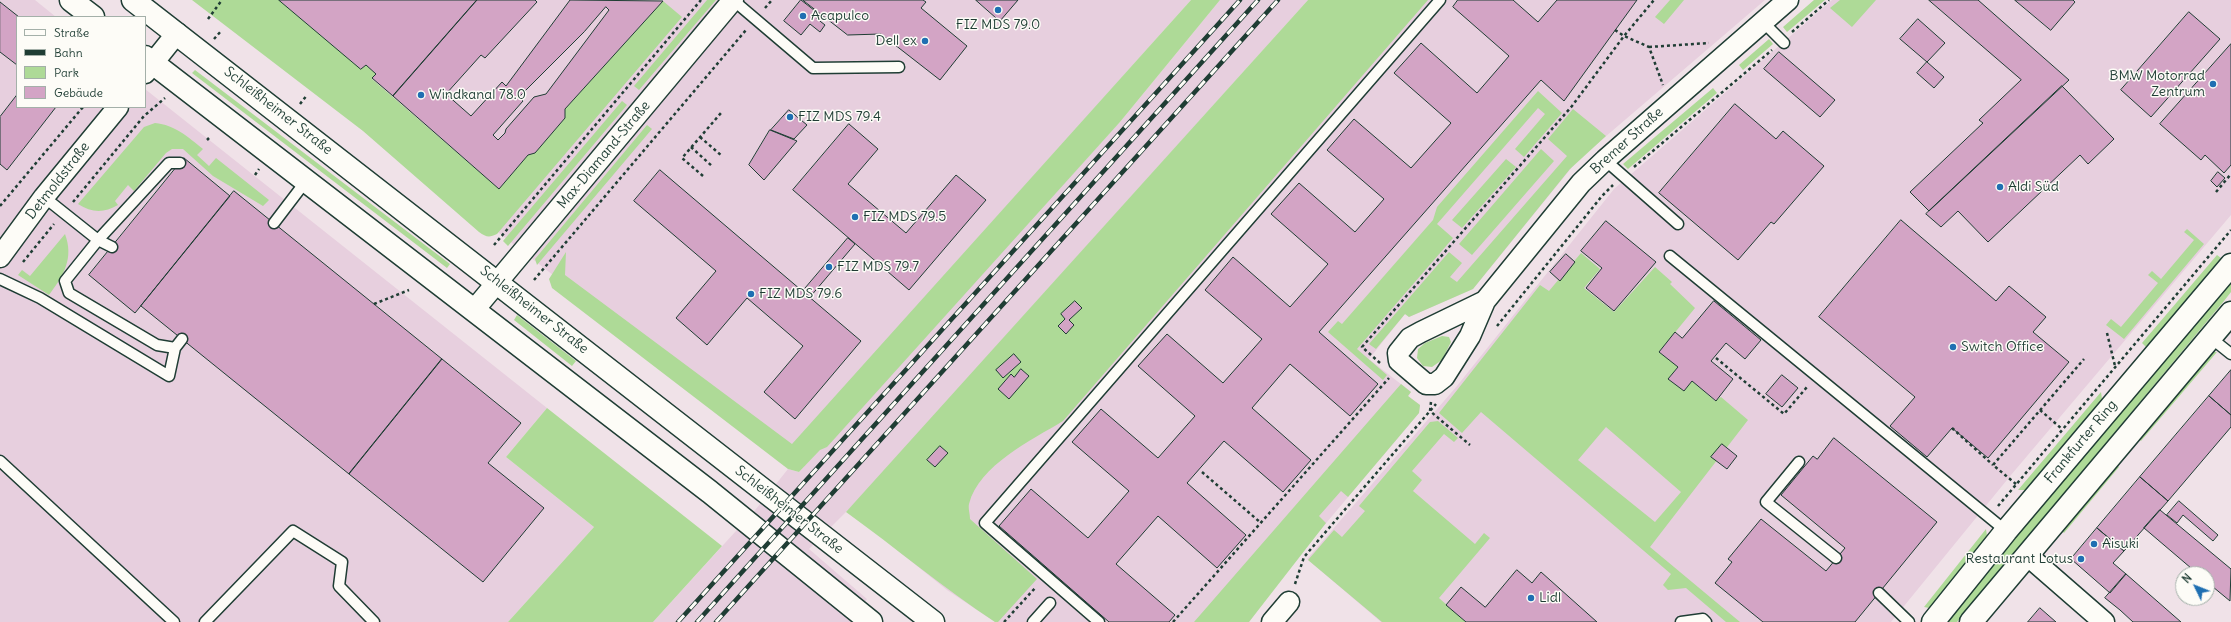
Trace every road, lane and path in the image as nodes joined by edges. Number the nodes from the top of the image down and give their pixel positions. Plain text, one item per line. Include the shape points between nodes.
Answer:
1 (71, 0) edge
2 (133, 0) edge
3 (222, 0) edge
4 (701, 0) edge
5 (733, 0) edge
6 (772, 0) edge
7 (1440, 0) edge
8 (1654, 0) edge
9 (1788, 0) edge
10 (1829, 0) edge
11 (92, 16) edge
12 (208, 19) dead end
13 (756, 19) junction
14 (1763, 22) junction
15 (222, 30) dead end
16 (1615, 30) dead end
17 (176, 32) junction
18 (1624, 36) junction
19 (1716, 42) dead end
20 (1783, 42) junction
21 (1649, 47) junction
22 (203, 53) junction
23 (147, 64) edge
24 (899, 66) dead end
25 (178, 83) junction
26 (307, 95) dead end
27 (1674, 100) junction
28 (300, 104) dead end
29 (82, 108) edge
30 (117, 108) edge
31 (721, 113) dead end
32 (700, 137) junction
33 (691, 147) junction
34 (722, 156) dead end
35 (1605, 160) junction
36 (180, 163) dead end
37 (713, 166) dead end
38 (259, 169) dead end
39 (2231, 174) edge
40 (255, 175) dead end
41 (703, 176) dead end
42 (1623, 176) junction
43 (306, 181) junction
44 (2216, 192) dead end
45 (44, 197) junction
46 (0, 206) edge
47 (64, 213) junction
48 (274, 222) dead end
49 (1678, 224) dead end
50 (98, 240) junction
51 (494, 245) dead end
52 (112, 247) dead end
53 (1670, 256) dead end
54 (0, 257) edge
55 (2231, 264) edge
56 (3, 280) edge
57 (534, 280) dead end
58 (498, 283) junction
59 (410, 290) dead end
60 (1485, 301) junction
61 (374, 304) dead end
62 (474, 310) junction
63 (2231, 313) edge
64 (1494, 330) dead end
65 (2107, 333) dead end
66 (2211, 338) junction
67 (182, 339) dead end
68 (175, 348) junction
69 (2231, 354) edge
70 (1716, 358) dead end
71 (2084, 359) dead end
72 (2115, 366) dead end
73 (1396, 368) junction
74 (1816, 376) junction
75 (1437, 392) junction
76 (2040, 410) junction
77 (1430, 411) junction
78 (1952, 428) dead end
79 (2062, 429) dead end
80 (1470, 445) dead end
81 (0, 461) edge
82 (1799, 462) dead end
83 (1993, 465) junction
84 (1202, 472) dead end
85 (2016, 484) dead end
86 (1261, 523) junction
87 (2006, 532) junction
88 (2026, 555) junction
89 (1836, 558) dead end
90 (1046, 576) junction
91 (1879, 593) dead end
92 (1289, 602) joint
93 (1050, 603) dead end
94 (2095, 619) edge
95 (174, 622) edge
96 (205, 622) edge
97 (374, 622) edge
98 (871, 622) edge
99 (933, 622) edge
100 (1004, 622) edge
101 (1033, 622) edge
102 (1099, 622) edge
103 (1173, 622) edge
104 (1272, 622) edge
105 (1681, 622) edge
106 (1706, 622) edge
107 (1909, 622) edge
108 (1933, 622) edge
109 (1971, 622) edge

1 - 11 main road
2 - 17 main road, Schleißheimer Straße
3 - 12 path
4 - 51 path
5 - 13 lane
5 - 58 street, Max-Diamand-Straße
6 - 13 path
7 - 90 lane via 984,522
8 - 18 path
9 - 14 street, Bremer Straße
10 - 20 path
13 - 24 lane via 812,68
13 - 57 path
14 - 20 lane
14 - 27 street, Bremer Straße
15 - 22 path
16 - 18 path
17 - 22 main road, Schleißheimer Straße
17 - 23 street
18 - 21 path
18 - 73 path via 1572,106 1362,347
19 - 21 path
20 - 42 path
21 - 27 path via 1664,88
22 - 58 main road, Schleißheimer Straße
23 - 25 main road
25 - 43 main road
25 - 47 path via 159,105 144,116
26 - 28 path
27 - 35 street, Bremer Straße
29 - 46 path
30 - 45 street, Detmoldstraße
31 - 32 path
32 - 33 path
32 - 34 path
33 - 37 path
33 - 41 path via 682,158
35 - 42 lane
35 - 60 street, Bremer Straße via 1581,183
36 - 50 lane via 169,163
38 - 40 path
39 - 44 path
42 - 49 lane
42 - 64 path via 1602,196
43 - 48 lane
43 - 62 main road
45 - 47 lane
45 - 54 street, Detmoldstraße
47 - 50 lane
47 - 56 path
50 - 52 lane
50 - 68 lane via 65,281 69,293 157,345
53 - 74 lane
55 - 87 main road, Frankfurter Ring
56 - 68 lane via 40,298 169,376
58 - 62 street, Max-Diamand-Straße
58 - 99 main road, Schleißheimer Straße
59 - 61 path
60 - 73 street, Bremer Straße via 1410,338 1398,353
60 - 75 street, Bremer Straße via 1470,336
62 - 98 main road via 710,492
63 - 66 main road
65 - 72 path
66 - 69 lane
66 - 88 main road
67 - 68 lane
70 - 74 path via 1784,414
71 - 76 path
73 - 75 street
73 - 86 path
74 - 87 lane
75 - 77 path
75 - 77 path
76 - 79 path
76 - 83 path
77 - 80 path
77 - 92 path via 1304,557
78 - 83 path
81 - 95 lane
82 - 89 lane via 1766,502
83 - 85 path
84 - 86 path
86 - 103 path
87 - 108 main road, Frankfurter Ring
88 - 94 street
88 - 109 main road
90 - 100 path
90 - 102 lane
91 - 107 lane
92 - 104 street
93 - 101 lane
96 - 97 lane via 293,531 342,562 339,586
105 - 106 lane via 1703,619

